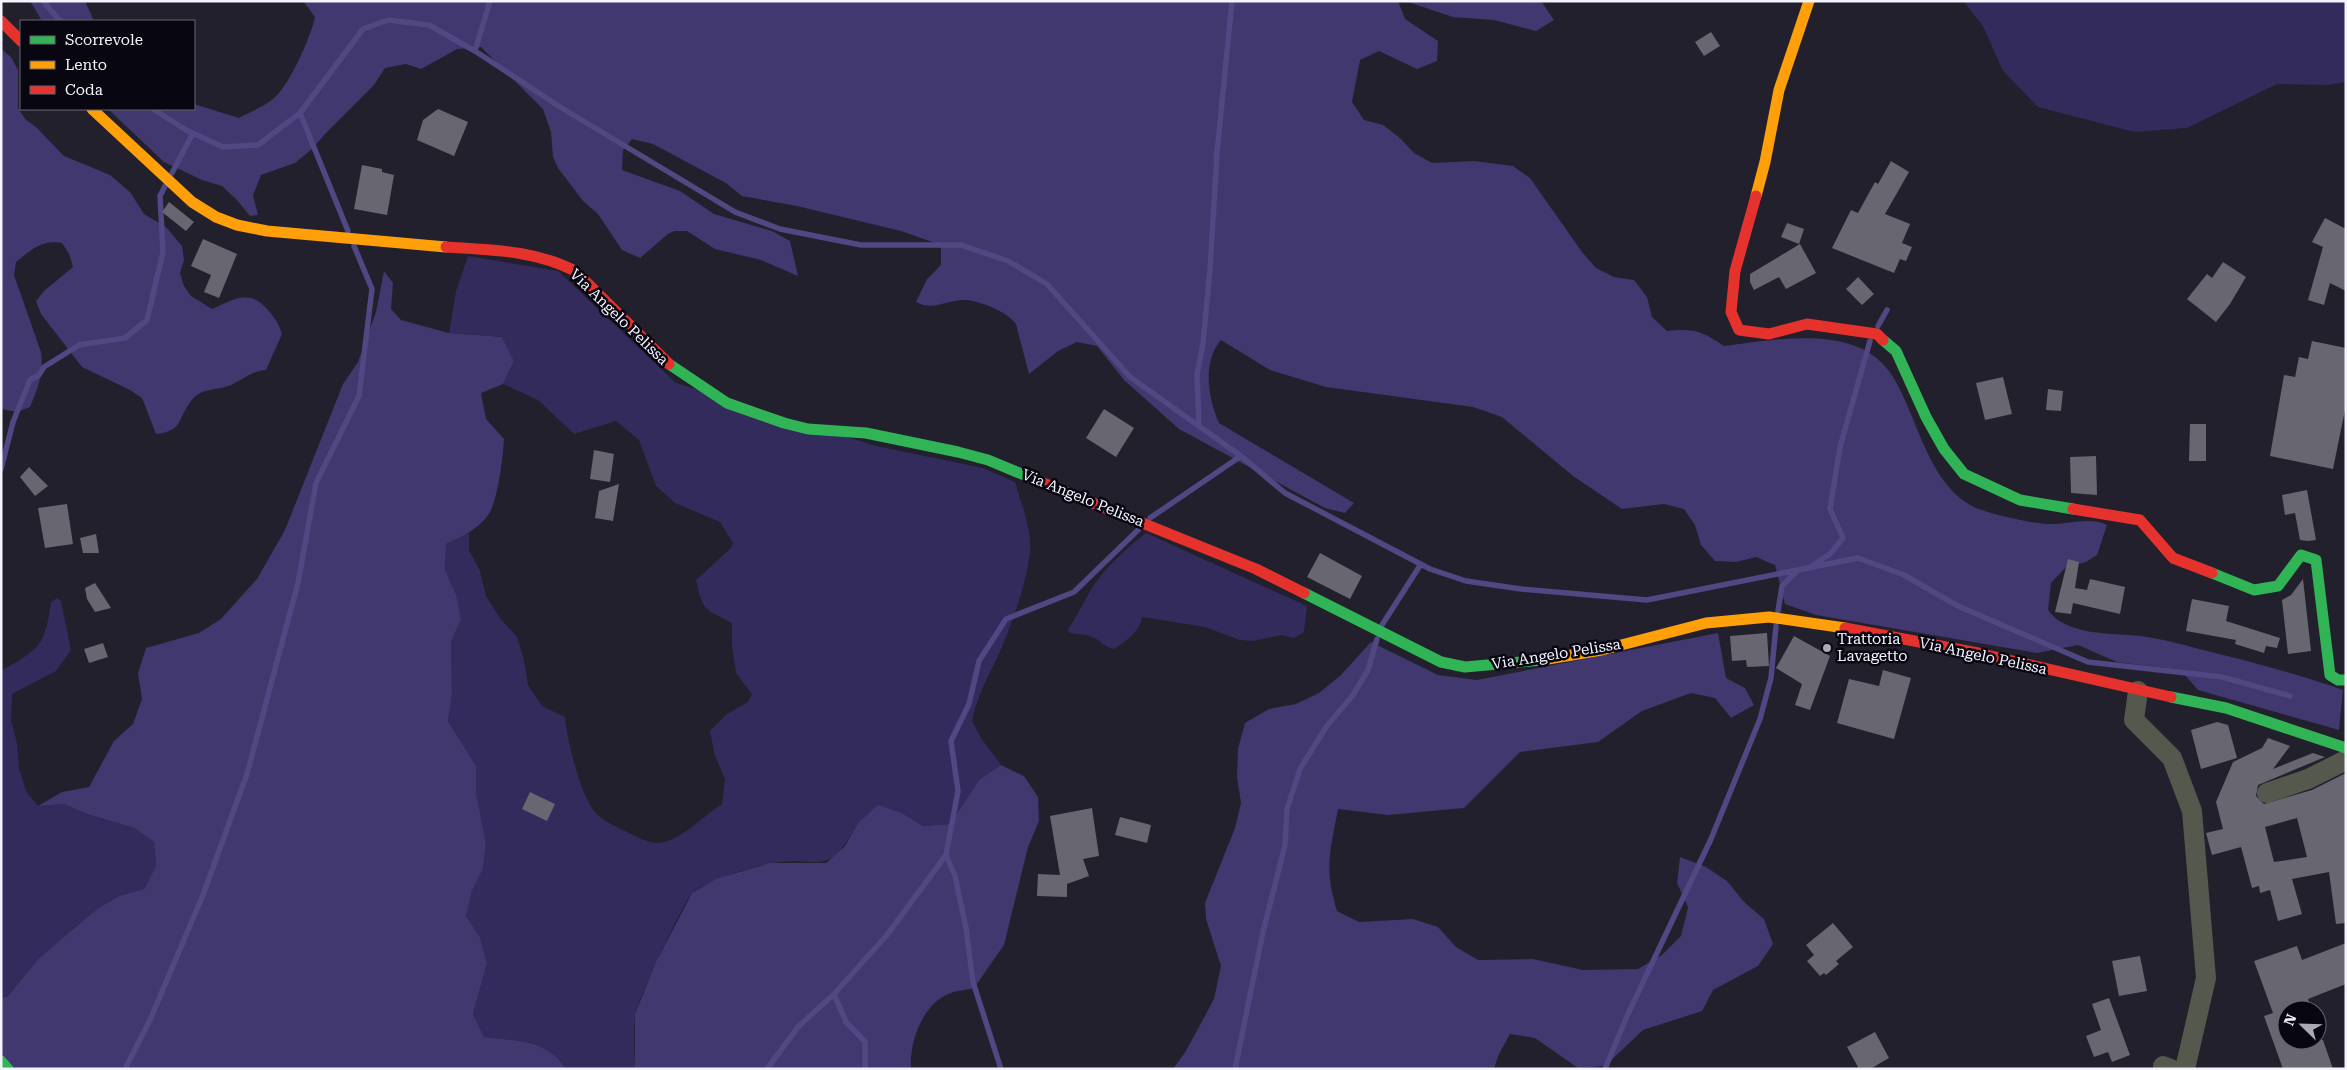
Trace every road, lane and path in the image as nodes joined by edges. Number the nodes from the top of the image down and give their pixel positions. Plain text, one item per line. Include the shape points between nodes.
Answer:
1 (1809, 1) edge
2 (1, 21) edge
3 (20, 40) edge
4 (93, 110) edge
5 (2346, 680) edge
6 (2138, 691) junction
7 (2346, 748) edge
8 (2346, 760) edge
9 (2267, 793) dead end
10 (1, 1061) edge
11 (8, 1069) edge
12 (2186, 1069) edge

1 - 5 main road via 1779,90 1765,162 1734,271 1731,312 1739,330 1769,334 1807,324 1877,334 1896,351 1926,417 1944,449 1964,474 2020,500 2140,520 2173,558 2254,590 2278,586 2301,555 2316,560 2330,675
2 - 3 main road
4 - 6 main road, Via Angelo Pelissa via 192,202 216,217 267,231 508,252 558,262 591,286 663,360 727,403 784,424 866,433 988,460 1256,569 1441,662 1465,667 1520,663 1602,650 1706,623 1768,618 1835,626 1978,653
6 - 7 main road, Via Angelo Pelissa via 2226,708
6 - 12 street via 2134,720 2172,758 2192,811 2206,978
8 - 9 street via 2308,779
10 - 11 main road

